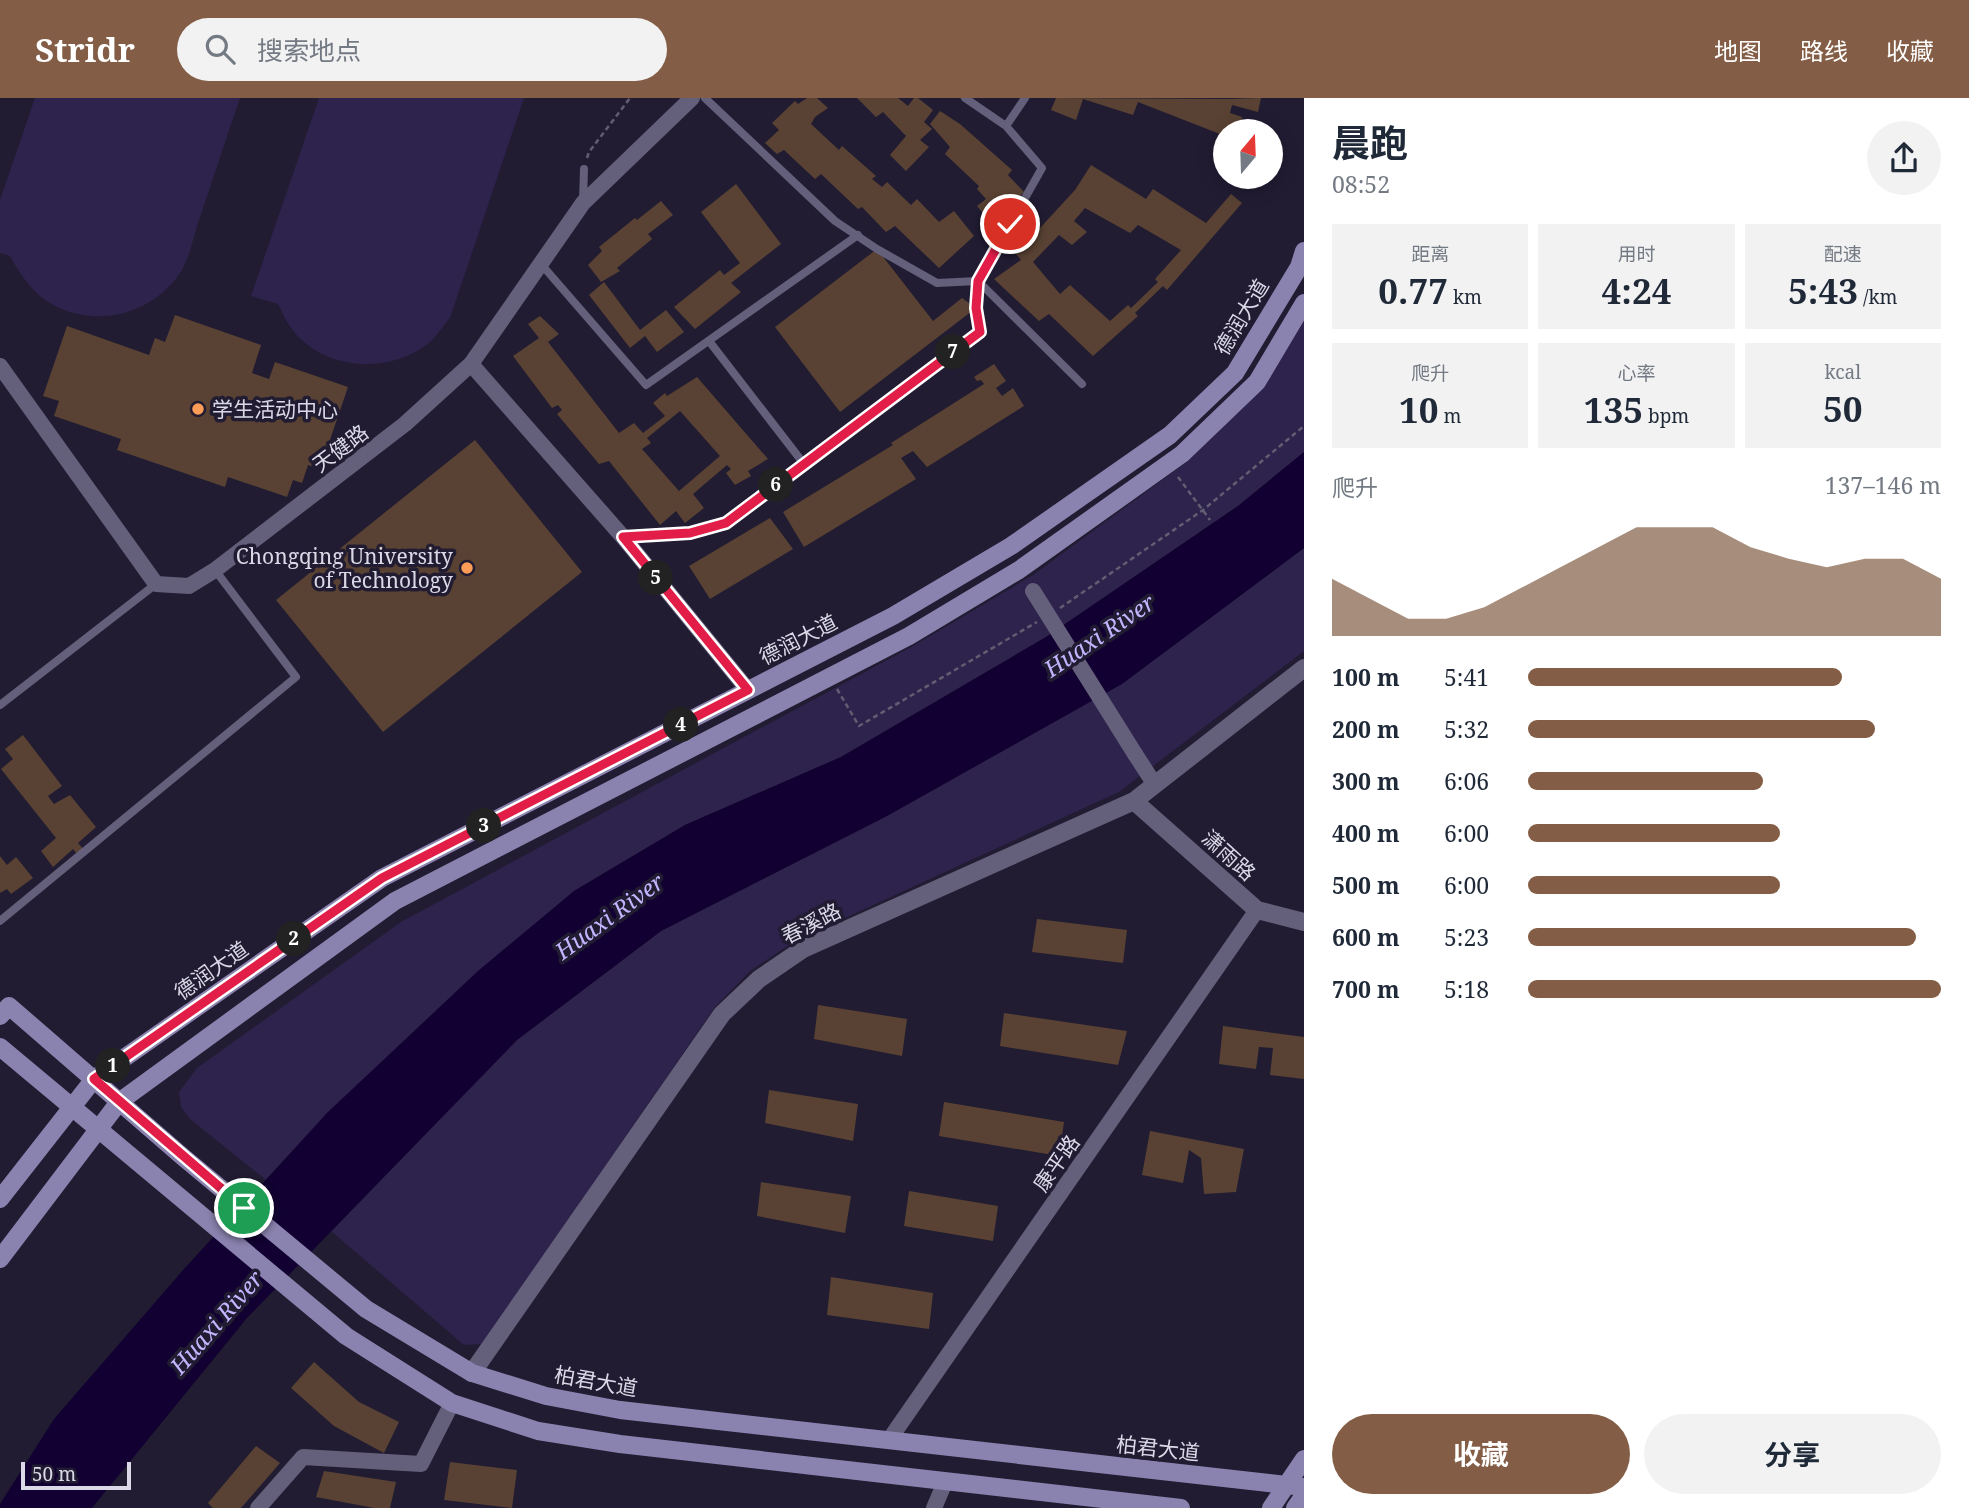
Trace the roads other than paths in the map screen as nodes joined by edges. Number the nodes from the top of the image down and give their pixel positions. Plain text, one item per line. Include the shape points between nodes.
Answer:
1 (692, 98) edge
2 (705, 98) edge
3 (965, 98) edge
4 (1025, 98) edge
5 (1006, 126) junction
6 (584, 169) road end
7 (583, 203) junction
8 (858, 235) junction
9 (1304, 251) edge
10 (541, 264) junction
11 (978, 281) junction
12 (1304, 303) edge
13 (709, 341) junction
14 (471, 364) junction
15 (0, 366) edge
16 (1082, 384) dead end
17 (804, 464) junction
18 (623, 537) junction
19 (215, 570) junction
20 (1019, 570) junction
21 (156, 584) junction
22 (1304, 668) edge
23 (748, 690) junction
24 (0, 705) edge
25 (1155, 785) junction
26 (1134, 801) junction
27 (1257, 910) junction
28 (0, 921) edge
29 (1304, 922) edge
30 (5, 1011) edge
31 (0, 1047) edge
32 (94, 1079) junction
33 (119, 1102) junction
34 (72, 1107) junction
35 (98, 1129) junction
36 (0, 1199) edge
37 (0, 1259) edge
38 (472, 1373) junction
39 (452, 1403) junction
40 (889, 1440) junction
41 (1304, 1459) edge
42 (944, 1482) junction
43 (1295, 1486) edge
44 (1304, 1495) edge
45 (258, 1508) edge
46 (934, 1508) edge
47 (1181, 1508) edge
48 (1271, 1508) edge
49 (1295, 1508) edge

1 - 7 street, 天健路
2 - 8 lane via 835,221
3 - 5 lane
4 - 5 lane
5 - 11 lane via 1042,168
6 - 7 lane
7 - 10 street, 天健路
8 - 11 lane via 937,283
8 - 13 lane
9 - 23 main road, 德润大道 via 1235,373 1170,435 1012,546 893,617
10 - 13 lane via 646,386
10 - 14 street, 天健路
11 - 16 lane
11 - 17 lane via 980,332
12 - 20 main road via 1257,382 1182,454
13 - 17 lane
14 - 18 street
14 - 19 street, 天健路 via 405,424
15 - 21 street
17 - 18 lane via 726,523 690,533
18 - 23 street
19 - 21 street, 天健路 via 188,586
19 - 28 lane via 296,677
20 - 25 street, bridge
20 - 33 main road via 909,636 395,901
21 - 24 lane
22 - 25 street, 春溪路
23 - 32 main road, 德润大道 via 382,878
25 - 26 street, 春溪路
26 - 27 street, 潇雨路
26 - 38 street, 春溪路 via 803,949 759,979 722,1014
27 - 29 street, 潇雨路
27 - 40 street, 康平路
30 - 32 main road, 柏君大道
31 - 34 main road
32 - 33 main road, 柏君大道
32 - 34 main road, 德润大道
33 - 35 main road
33 - 38 main road, 柏君大道 via 366,1309
34 - 35 main road
34 - 36 main road, 德润大道
35 - 37 main road
35 - 39 main road via 346,1336
38 - 40 main road, 柏君大道 via 546,1396 620,1410
39 - 42 main road via 538,1431
39 - 45 street via 421,1464 303,1457
40 - 43 main road, 柏君大道
41 - 43 main road
42 - 46 street
42 - 47 main road
43 - 48 main road
44 - 49 main road

